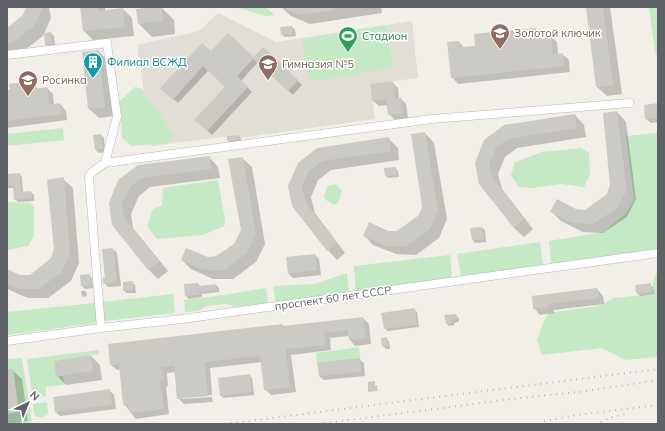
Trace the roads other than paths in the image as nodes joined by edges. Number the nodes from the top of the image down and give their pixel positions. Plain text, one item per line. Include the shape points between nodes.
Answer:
1 (7, 56) edge
2 (630, 103) dead end
3 (105, 164) junction
4 (658, 253) edge
5 (101, 328) junction
6 (7, 341) edge

1 - 3 street via 107,43 116,116
2 - 3 street via 432,119
3 - 5 street via 89,177
4 - 5 street, проспект 60 лет СССР
5 - 6 street, проспект 60 лет СССР

